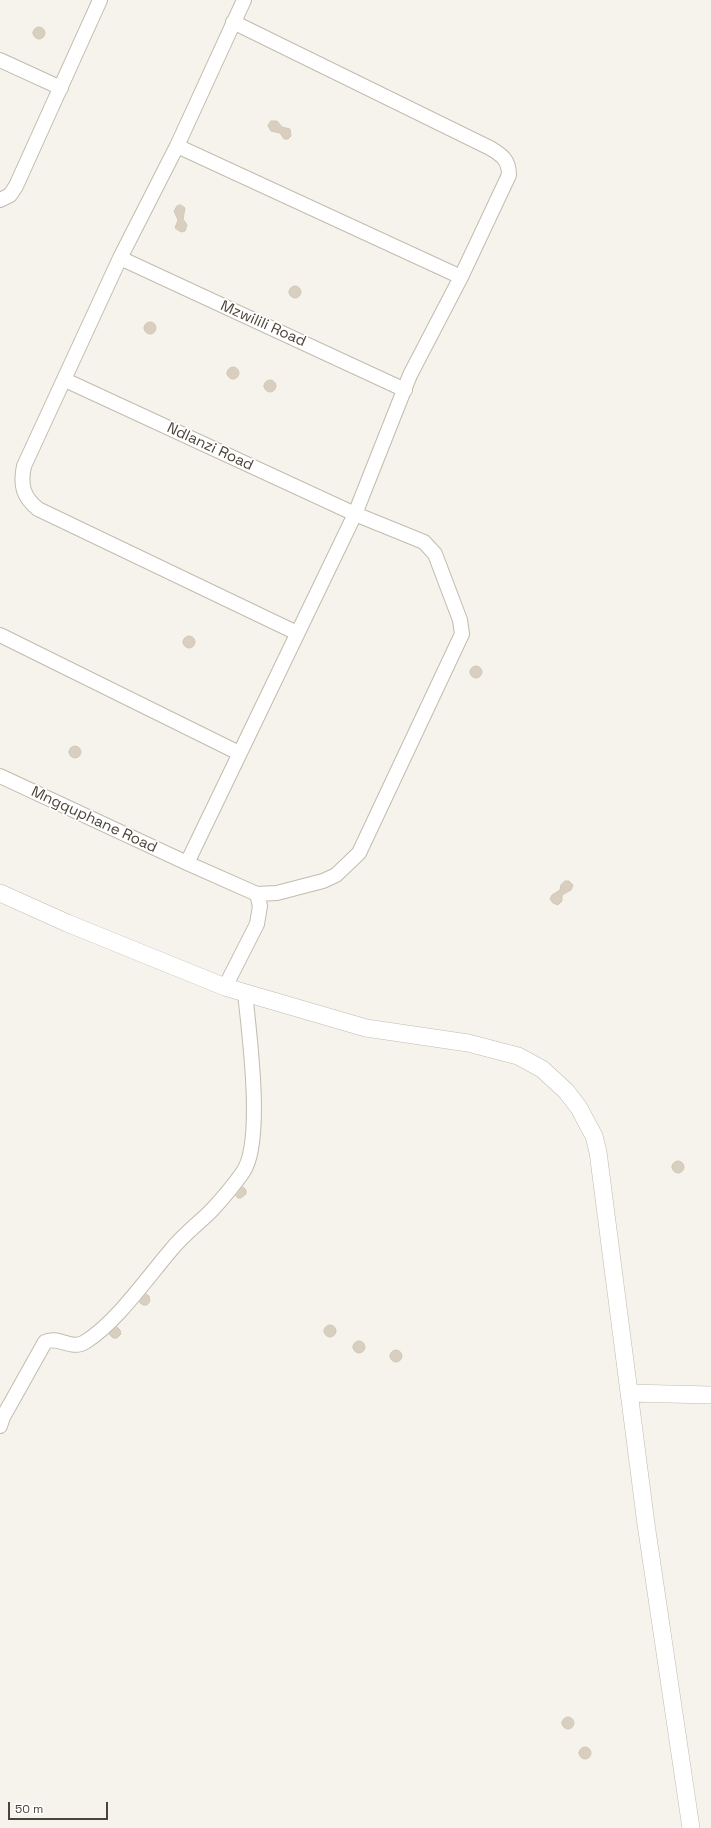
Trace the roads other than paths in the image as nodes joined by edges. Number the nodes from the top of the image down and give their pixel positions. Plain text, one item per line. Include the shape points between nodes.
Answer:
1 (100, 0) edge
2 (244, 0) edge
3 (233, 22) junction
4 (0, 60) edge
5 (61, 88) junction
6 (177, 146) junction
7 (0, 200) edge
8 (120, 258) junction
9 (461, 277) junction
10 (65, 380) junction
11 (405, 390) junction
12 (355, 514) junction
13 (297, 633) junction
14 (0, 635) edge
15 (239, 753) junction
16 (0, 776) edge
17 (187, 863) junction
18 (0, 893) edge
19 (257, 894) junction
20 (225, 987) junction
21 (245, 993) junction
22 (629, 1393) junction
23 (711, 1394) edge
24 (0, 1426) edge
25 (690, 1828) edge

1 - 5 street
2 - 3 street
3 - 6 street
3 - 9 street via 503,156 509,165 508,181
4 - 5 street
5 - 7 street via 16,186 10,195
6 - 8 street
6 - 9 street
8 - 10 street
8 - 11 street, Mzwilili Road
9 - 11 street via 410,375
10 - 12 street, Ndlanzi Road
10 - 13 street via 24,466 23,492 31,503 38,509
11 - 12 street
12 - 13 street
12 - 19 street, Ndlanzi Road via 418,540 432,550 460,620 462,634 359,853 330,878 277,893
13 - 15 street
14 - 15 street
15 - 17 street
16 - 17 street, Mngquphane Road
17 - 19 street, Mngquphane Road
18 - 20 street
19 - 20 street via 260,906 257,924
20 - 21 street
21 - 22 street via 366,1028 468,1043 518,1056 542,1069 566,1091 579,1108 594,1136 598,1152
21 - 24 street via 253,1083 253,1130 248,1164 213,1209 176,1243 124,1308 96,1334 80,1345 53,1339 44,1342
22 - 23 street
22 - 25 street

